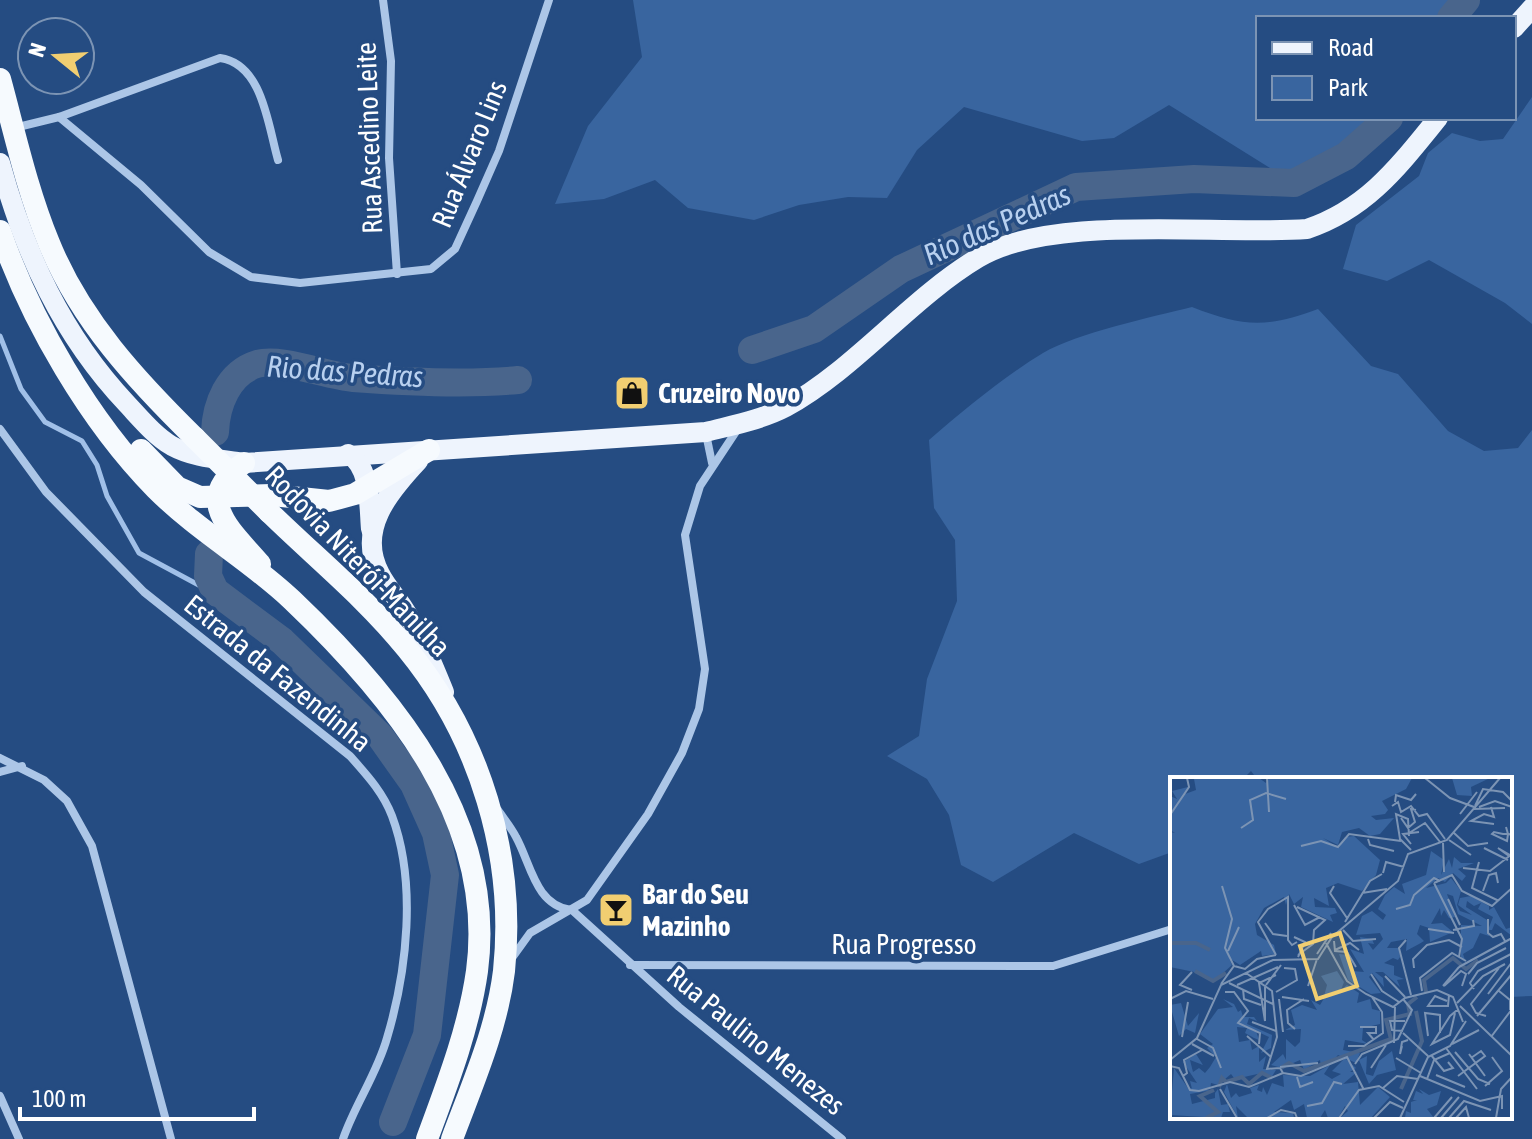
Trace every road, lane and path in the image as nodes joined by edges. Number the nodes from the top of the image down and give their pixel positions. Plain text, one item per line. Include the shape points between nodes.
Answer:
1 (383, 0) edge
2 (549, 0) edge
3 (1532, 8) edge
4 (1516, 26) edge
5 (0, 79) edge
6 (59, 117) junction
7 (1436, 120) edge
8 (13, 128) junction
9 (278, 160) dead end
10 (0, 163) edge
11 (0, 231) edge
12 (397, 274) junction
13 (62, 362) junction
14 (748, 421) junction
15 (0, 429) edge
16 (706, 432) junction
17 (429, 450) junction
18 (348, 454) junction
19 (244, 463) junction
20 (712, 464) junction
21 (366, 488) junction
22 (218, 498) junction
23 (371, 529) junction
24 (291, 599) junction
25 (455, 718) junction
26 (0, 758) edge
27 (22, 766) junction
28 (0, 772) edge
29 (488, 796) junction
30 (572, 910) junction
31 (1170, 930) edge
32 (630, 965) junction
33 (504, 972) junction
34 (0, 1096) edge
35 (19, 1139) edge
36 (171, 1139) edge
37 (343, 1139) edge
38 (427, 1139) edge
39 (452, 1139) edge
40 (842, 1139) edge

1 - 12 street, Rua Ascedino Leite via 391,61 389,158
2 - 12 street, Rua Álvaro Lins via 499,151 455,249 431,269
3 - 4 main road
5 - 8 highway, Rodovia Niterói-Manilha
6 - 8 street
6 - 9 street via 206,61 229,59 247,70 258,92
6 - 12 street, Rua Álvaro Lins via 233,269 269,281 300,283
7 - 14 main road via 1383,185 1331,221 1307,229 1034,237 978,257 817,387 787,407
8 - 25 highway, Rodovia Niterói-Manilha, bridge via 49,245 82,306 139,383 405,645
10 - 19 main road via 24,242 83,354 170,445
11 - 13 highway
13 - 22 highway via 177,487
13 - 24 highway via 107,431 154,487 203,533
14 - 16 main road
14 - 20 street
15 - 37 street, Estrada da Fazendinha via 46,492 144,592 350,756 391,814 401,849 403,963 387,1038
16 - 17 main road
16 - 20 street
17 - 18 main road
17 - 21 highway
17 - 23 main road via 392,491
18 - 19 main road
18 - 21 main road via 361,464
19 - 22 highway via 224,478
20 - 30 street via 685,535 705,669 699,709 648,814 593,892
21 - 22 highway via 329,501 272,495
21 - 23 main road
22 - 24 highway via 226,526
23 - 25 main road via 376,566 424,641
24 - 38 highway via 410,730 457,819 471,870 479,924 476,972 467,1019
25 - 29 highway, Rodovia Niterói-Manilha
26 - 27 street
27 - 28 street
27 - 36 street via 67,801 92,846
29 - 30 street, Rua Paulino Menezes via 515,835 538,888 560,909
29 - 33 highway, Rodovia Niterói-Manilha via 503,890
30 - 32 street, Rua Paulino Menezes
30 - 33 street via 530,933
31 - 32 street, Rua Progresso via 1053,966
32 - 40 street, Rua Paulino Menezes
33 - 39 highway, Rodovia Niterói-Manilha via 482,1058
34 - 35 street

